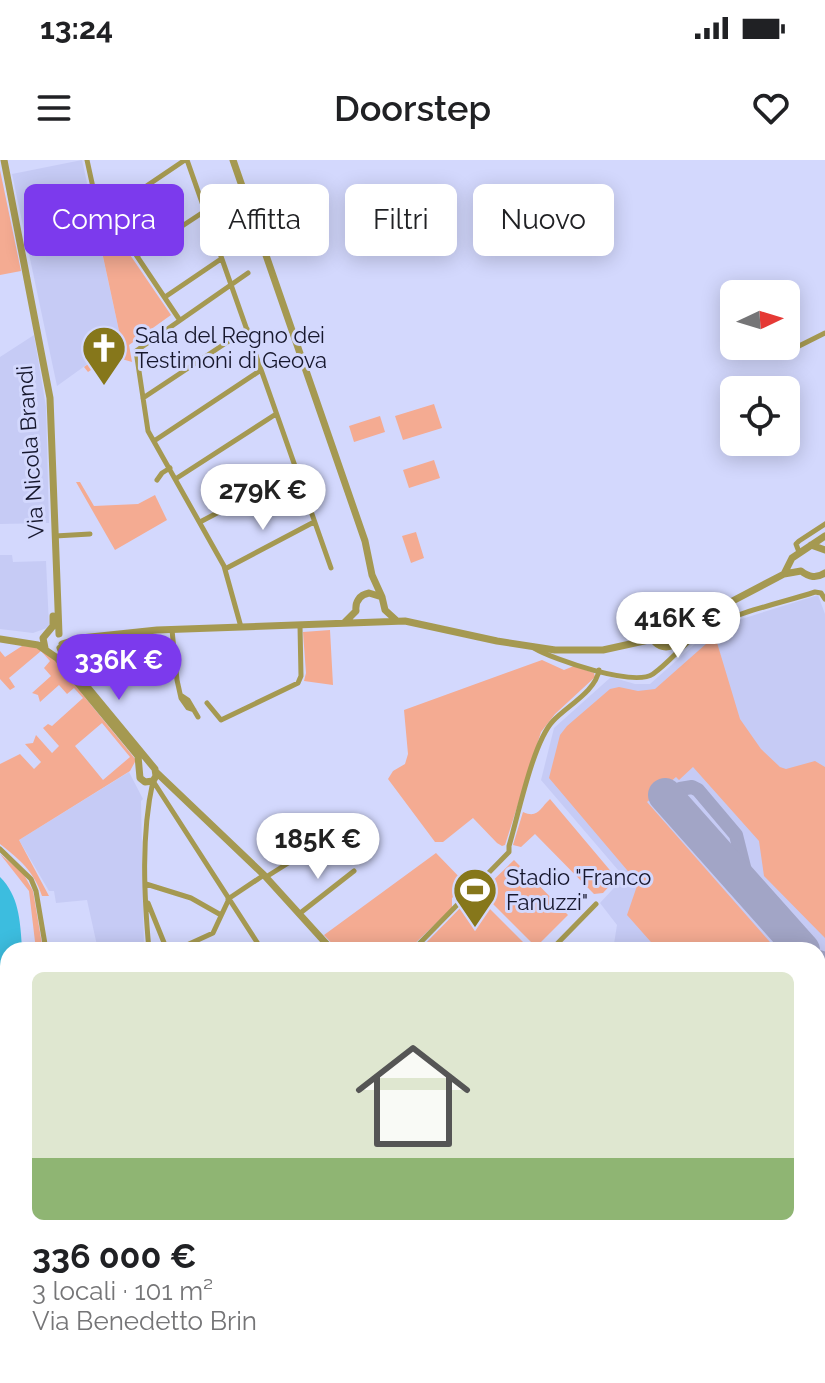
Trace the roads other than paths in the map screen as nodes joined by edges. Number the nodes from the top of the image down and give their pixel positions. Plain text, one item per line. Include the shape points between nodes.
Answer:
1 (4, 160) edge
2 (87, 160) edge
3 (186, 160) edge
4 (233, 160) edge
5 (92, 184) edge
6 (150, 184) edge
7 (200, 198) edge
8 (139, 256) edge
9 (220, 256) edge
10 (221, 259) junction
11 (248, 273) dead end
12 (230, 285) junction
13 (165, 297) junction
14 (179, 319) junction
15 (247, 329) junction
16 (825, 333) edge
17 (800, 346) edge
18 (261, 370) junction
19 (143, 398) junction
20 (276, 414) junction
21 (154, 441) junction
22 (170, 468) junction
23 (297, 471) junction
24 (177, 478) junction
25 (157, 480) dead end
26 (200, 522) junction
27 (314, 522) junction
28 (825, 524) edge
29 (90, 534) dead end
30 (54, 536) junction
31 (825, 536) edge
32 (804, 549) junction
33 (824, 549) edge
34 (331, 568) dead end
35 (225, 569) junction
36 (801, 571) junction
37 (825, 573) edge
38 (784, 574) junction
39 (372, 575) junction
40 (367, 593) junction
41 (382, 597) junction
42 (825, 599) edge
43 (56, 602) junction
44 (385, 610) junction
45 (356, 611) junction
46 (397, 621) junction
47 (372, 623) junction
48 (342, 624) junction
49 (300, 626) junction
50 (241, 627) junction
51 (681, 628) junction
52 (172, 629) junction
53 (46, 634) junction
54 (0, 637) edge
55 (653, 639) junction
56 (61, 640) junction
57 (533, 647) junction
58 (46, 649) junction
59 (599, 670) junction
60 (207, 703) dead end
61 (198, 717) dead end
62 (140, 769) junction
63 (154, 775) junction
64 (142, 781) junction
65 (159, 788) junction
66 (150, 791) junction
67 (148, 802) junction
68 (320, 843) dead end
69 (0, 849) edge
70 (354, 871) dead end
71 (265, 876) junction
72 (146, 884) junction
73 (146, 898) junction
74 (228, 900) junction
75 (596, 904) dead end
76 (299, 914) junction
77 (221, 915) junction
78 (45, 942) edge
79 (149, 942) edge
80 (164, 942) edge
81 (193, 942) edge
82 (257, 942) edge
83 (325, 942) edge
84 (421, 942) edge
85 (559, 942) edge

1 - 30 street, Via Nicola Brandi via 48,386
2 - 5 street
3 - 6 street
3 - 7 street
4 - 39 street via 365,541
8 - 13 street
9 - 10 street
10 - 12 street
10 - 13 street
11 - 12 street
12 - 14 street
12 - 15 street
13 - 14 street
14 - 19 street via 136,351
15 - 18 street
15 - 19 street
16 - 17 street
18 - 20 street
18 - 21 street
19 - 21 street
20 - 23 street
20 - 24 street
21 - 22 street
22 - 24 street
22 - 25 street
23 - 26 street
23 - 27 street
24 - 26 street
26 - 35 street
27 - 34 street
27 - 35 street
28 - 32 street via 796,544
29 - 30 street
30 - 43 street, Via Nicola Brandi
31 - 32 street
31 - 33 street
32 - 33 street
32 - 36 street via 798,562
32 - 38 street
35 - 50 street
36 - 37 street via 811,577
36 - 38 street
38 - 51 street
39 - 40 street
39 - 41 street
40 - 41 street
40 - 45 street via 357,600
41 - 44 street
42 - 59 street via 815,592 717,623 648,677
43 - 53 street, Via Nicola Brandi via 53,626
43 - 56 street, Via Nicola Brandi
44 - 46 street
44 - 47 street
45 - 47 street
45 - 48 street
46 - 47 street
46 - 57 street
47 - 48 street
48 - 49 street
49 - 50 street
49 - 60 street via 298,683 221,720
50 - 52 street
51 - 55 street via 672,645 663,647
51 - 55 street via 673,618 660,618 651,628
52 - 56 street
52 - 61 street via 181,695
53 - 54 street
53 - 56 street via 53,631
53 - 58 street
54 - 58 street
55 - 57 street via 578,652
56 - 58 street via 53,652
56 - 63 street via 65,660
57 - 59 street
58 - 62 street via 138,756
59 - 84 street via 595,682 548,728 509,852
62 - 63 street via 144,766
62 - 64 street
63 - 64 street
63 - 65 street
63 - 66 street
63 - 71 street
64 - 67 street
65 - 66 street
65 - 74 street
66 - 67 street
67 - 72 street
68 - 71 street
69 - 78 street via 31,879
70 - 76 street
71 - 74 street
71 - 76 street
72 - 73 street
72 - 77 street via 191,898
73 - 79 street
73 - 80 street
74 - 77 street
74 - 82 street
75 - 85 street
76 - 83 street
77 - 81 street via 213,933

